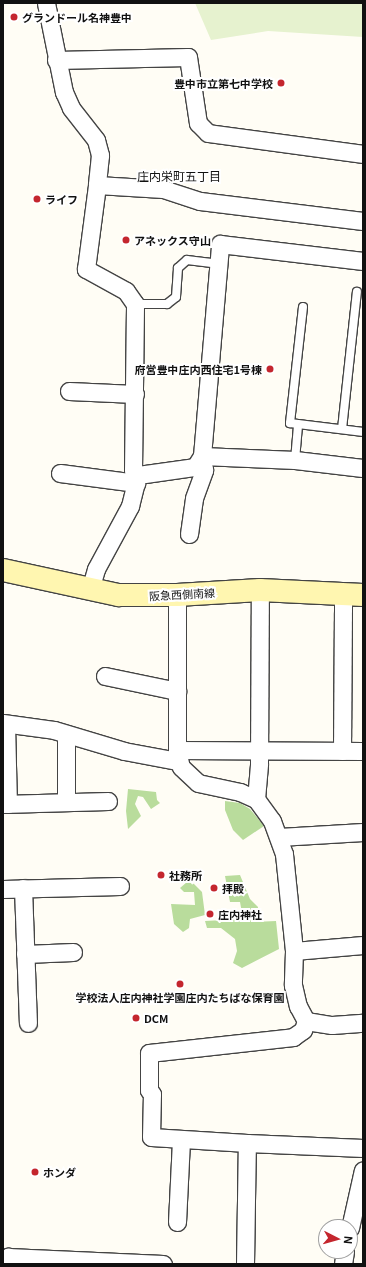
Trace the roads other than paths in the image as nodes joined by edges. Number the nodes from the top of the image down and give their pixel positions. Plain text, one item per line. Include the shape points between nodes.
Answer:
1 (46, 3) edge
2 (56, 60) junction
3 (363, 154) edge
4 (97, 185) junction
5 (363, 221) edge
6 (363, 261) edge
7 (218, 264) junction
8 (357, 292) dead end
9 (135, 304) junction
10 (303, 307) dead end
11 (69, 391) dead end
12 (135, 394) junction
13 (298, 424) junction
14 (342, 429) junction
15 (363, 432) edge
16 (202, 456) junction
17 (295, 460) junction
18 (363, 468) edge
19 (60, 473) dead end
20 (137, 479) junction
21 (189, 534) dead end
22 (3, 570) edge
23 (90, 590) junction
24 (260, 590) junction
25 (353, 594) edge
26 (177, 595) junction
27 (105, 676) dead end
28 (177, 690) junction
29 (4, 724) edge
30 (66, 734) junction
31 (259, 750) junction
32 (342, 750) junction
33 (363, 751) edge
34 (178, 755) junction
35 (256, 799) junction
36 (108, 800) dead end
37 (66, 802) junction
38 (6, 804) edge
39 (363, 832) edge
40 (279, 837) junction
41 (120, 886) dead end
42 (23, 888) junction
43 (3, 889) edge
44 (363, 945) edge
45 (294, 951) junction
46 (73, 952) dead end
47 (26, 954) junction
48 (306, 1021) junction
49 (28, 1022) dead end
50 (363, 1023) edge
51 (181, 1139) junction
52 (247, 1144) junction
53 (363, 1148) edge
54 (363, 1170) edge
55 (352, 1219) edge
56 (177, 1222) dead end
57 (70, 1262) edge
58 (5, 1264) edge
59 (163, 1264) edge
60 (245, 1264) edge

1 - 2 street
2 - 3 street via 188,57 198,123 208,133
2 - 4 street via 71,108 96,140 100,155
4 - 5 street via 164,189 200,201
4 - 9 street via 86,269 126,291
6 - 7 street via 220,244
7 - 9 lane via 187,260 178,268 176,297 167,304
7 - 16 street
8 - 14 lane
9 - 12 street
10 - 13 lane via 290,424
11 - 12 street
12 - 20 street via 133,470
13 - 14 lane
13 - 17 lane
14 - 15 lane
16 - 17 street
16 - 20 street via 195,467
16 - 21 street via 204,470 194,498
17 - 18 street
19 - 20 street
20 - 23 street via 130,506 96,569
22 - 23 street, 阪急西側南線
23 - 26 street, 阪急西側南線 via 139,596
24 - 25 street, 阪急西側南線
24 - 26 street, 阪急西側南線
24 - 31 street
25 - 32 street
26 - 28 street
27 - 28 street
28 - 34 street
29 - 30 street
29 - 38 street
30 - 34 street via 124,751
30 - 37 street
31 - 32 street
31 - 34 street
31 - 35 street
32 - 33 street
34 - 35 street via 188,776 198,783 240,792
35 - 40 street via 272,821
36 - 37 street
37 - 38 street
39 - 40 street
40 - 45 street via 286,863
41 - 42 street
42 - 43 street
42 - 47 street
44 - 45 street
45 - 48 street via 293,985 298,1006
46 - 47 street
47 - 49 street
48 - 50 street via 332,1025
48 - 51 street via 303,1030 293,1037 149,1054 149,1090 152,1094 150,1137
51 - 52 street
51 - 56 street
52 - 53 street
52 - 60 street
54 - 55 street
57 - 58 street via 8,1257
57 - 59 street

